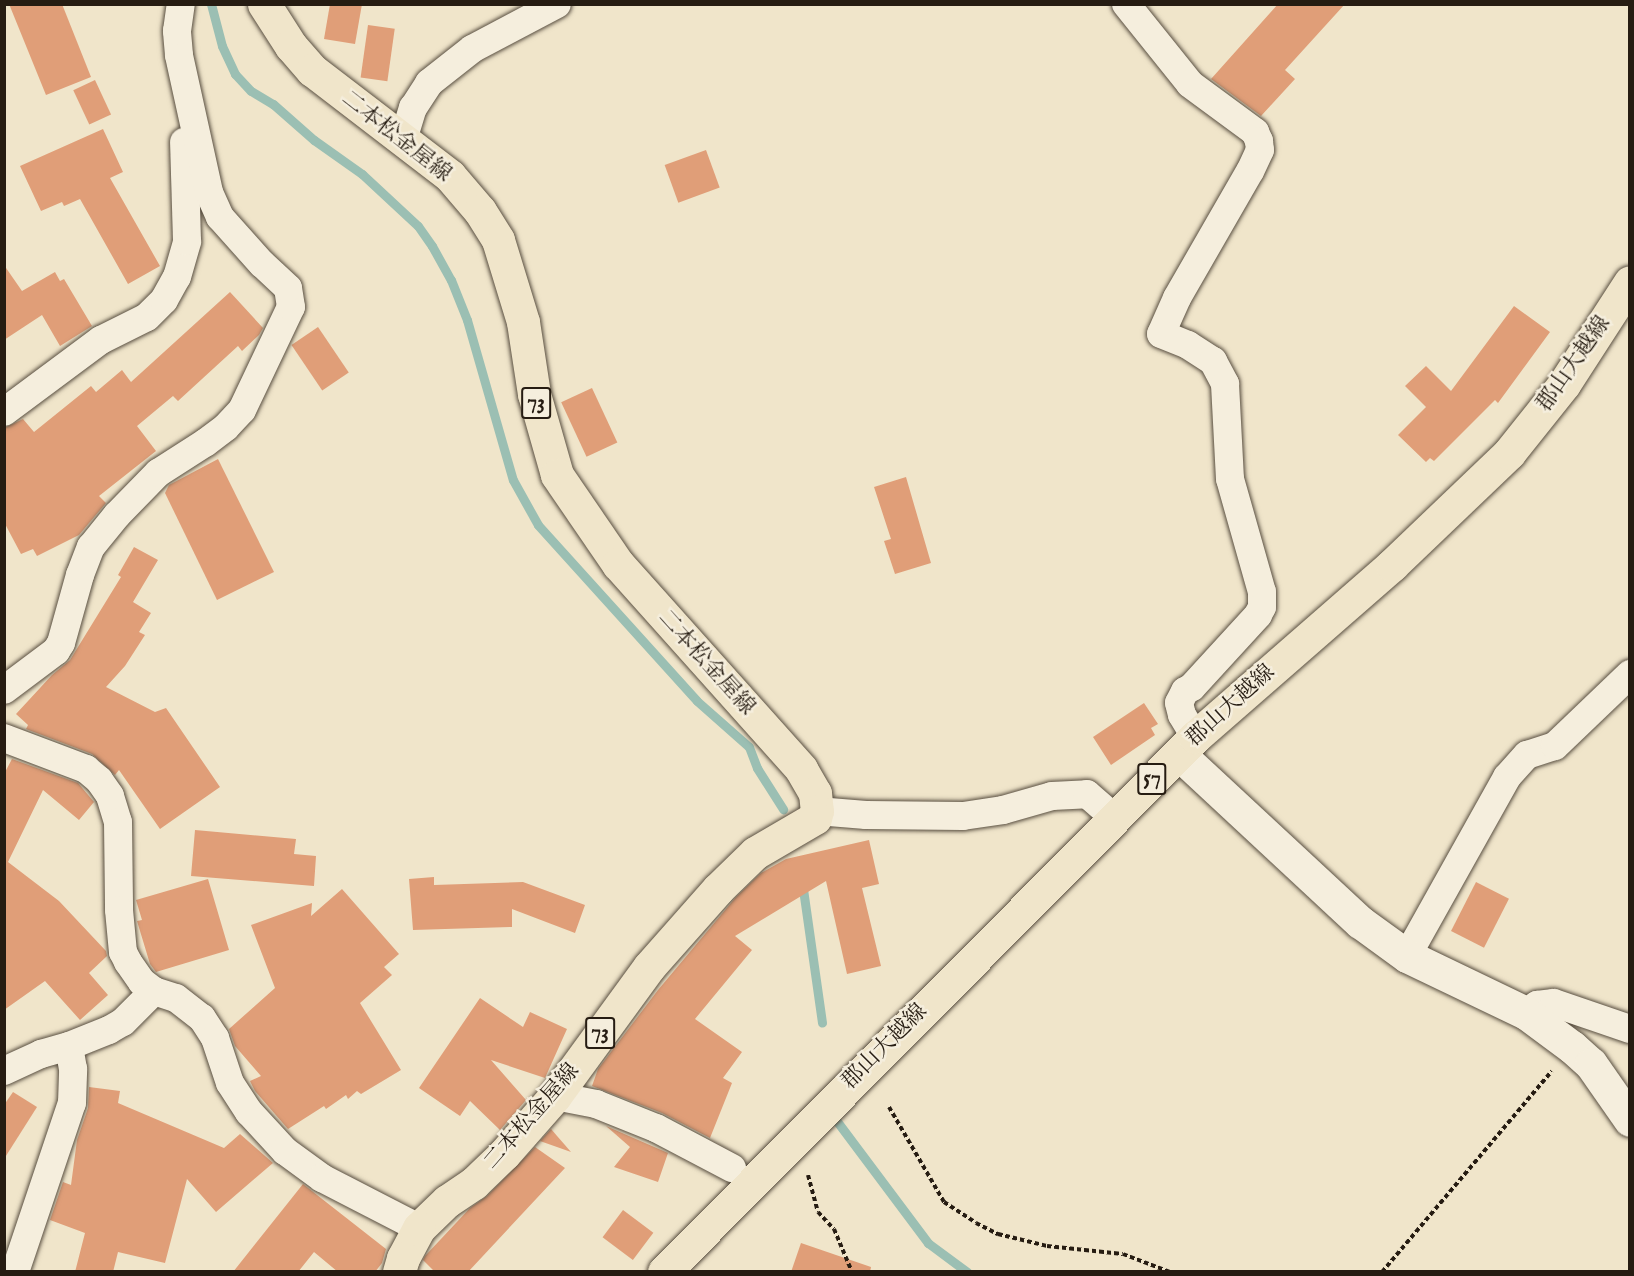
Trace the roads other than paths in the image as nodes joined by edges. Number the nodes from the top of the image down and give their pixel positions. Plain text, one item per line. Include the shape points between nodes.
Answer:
1 (181, 4) edge
2 (264, 4) edge
3 (557, 4) edge
4 (1126, 4) edge
5 (191, 115) junction
6 (403, 140) junction
7 (1629, 282) edge
8 (4, 412) edge
9 (1629, 674) edge
10 (4, 690) edge
11 (4, 724) edge
12 (4, 738) edge
13 (1187, 745) junction
14 (32, 750) junction
15 (817, 810) junction
16 (1113, 817) junction
17 (1407, 956) junction
18 (154, 990) junction
19 (1526, 1013) junction
20 (1629, 1029) edge
21 (69, 1046) junction
22 (4, 1071) edge
23 (555, 1096) junction
24 (1629, 1120) edge
25 (732, 1168) dead end
26 (419, 1228) junction
27 (15, 1272) edge
28 (399, 1272) edge
29 (664, 1272) edge

1 - 5 street via 179,55
2 - 6 main road, 二本松金屋線 / 73 via 312,70
3 - 6 street via 472,49 429,83 413,108
4 - 13 street via 1190,84 1255,132 1260,150 1176,298 1161,334 1213,361 1225,384 1230,479 1262,592 1258,615 1185,691 1179,703
5 - 8 street via 183,130 187,241 177,277 164,300 147,317 101,340
5 - 10 street via 209,192 220,216 288,288 291,308 242,410 205,443 158,472 117,515 91,547 56,651
6 - 15 main road, 二本松金屋線 / 73 via 450,176 498,240 523,322 534,394 557,475 618,564 801,769 815,793
7 - 13 main road, 郡山大越線 / 57 via 1564,384 1509,453 1392,565
9 - 17 street via 1555,746 1527,755 1507,777
11 - 14 street via 25,735
12 - 14 street
13 - 16 main road, 郡山大越線 / 57
13 - 17 street via 1360,922
14 - 18 street via 86,769 110,796 118,822 118,910 123,952 133,971
15 - 16 street via 963,816 1003,810 1052,795 1087,794
15 - 23 main road, 二本松金屋線 / 73 via 815,818 755,853 718,889 649,967
16 - 29 main road, 郡山大越線 / 57
17 - 19 street
18 - 21 street via 123,1022
18 - 26 street via 176,998 202,1018 215,1038 236,1093 285,1152 322,1178
19 - 20 street via 1537,1005 1554,1002
19 - 24 street via 1591,1064
21 - 22 street
21 - 27 street via 72,1103
23 - 25 street via 596,1104 656,1128
23 - 26 main road, 二本松金屋線 / 73 via 489,1169
26 - 28 main road, 二本松金屋線 / 73

